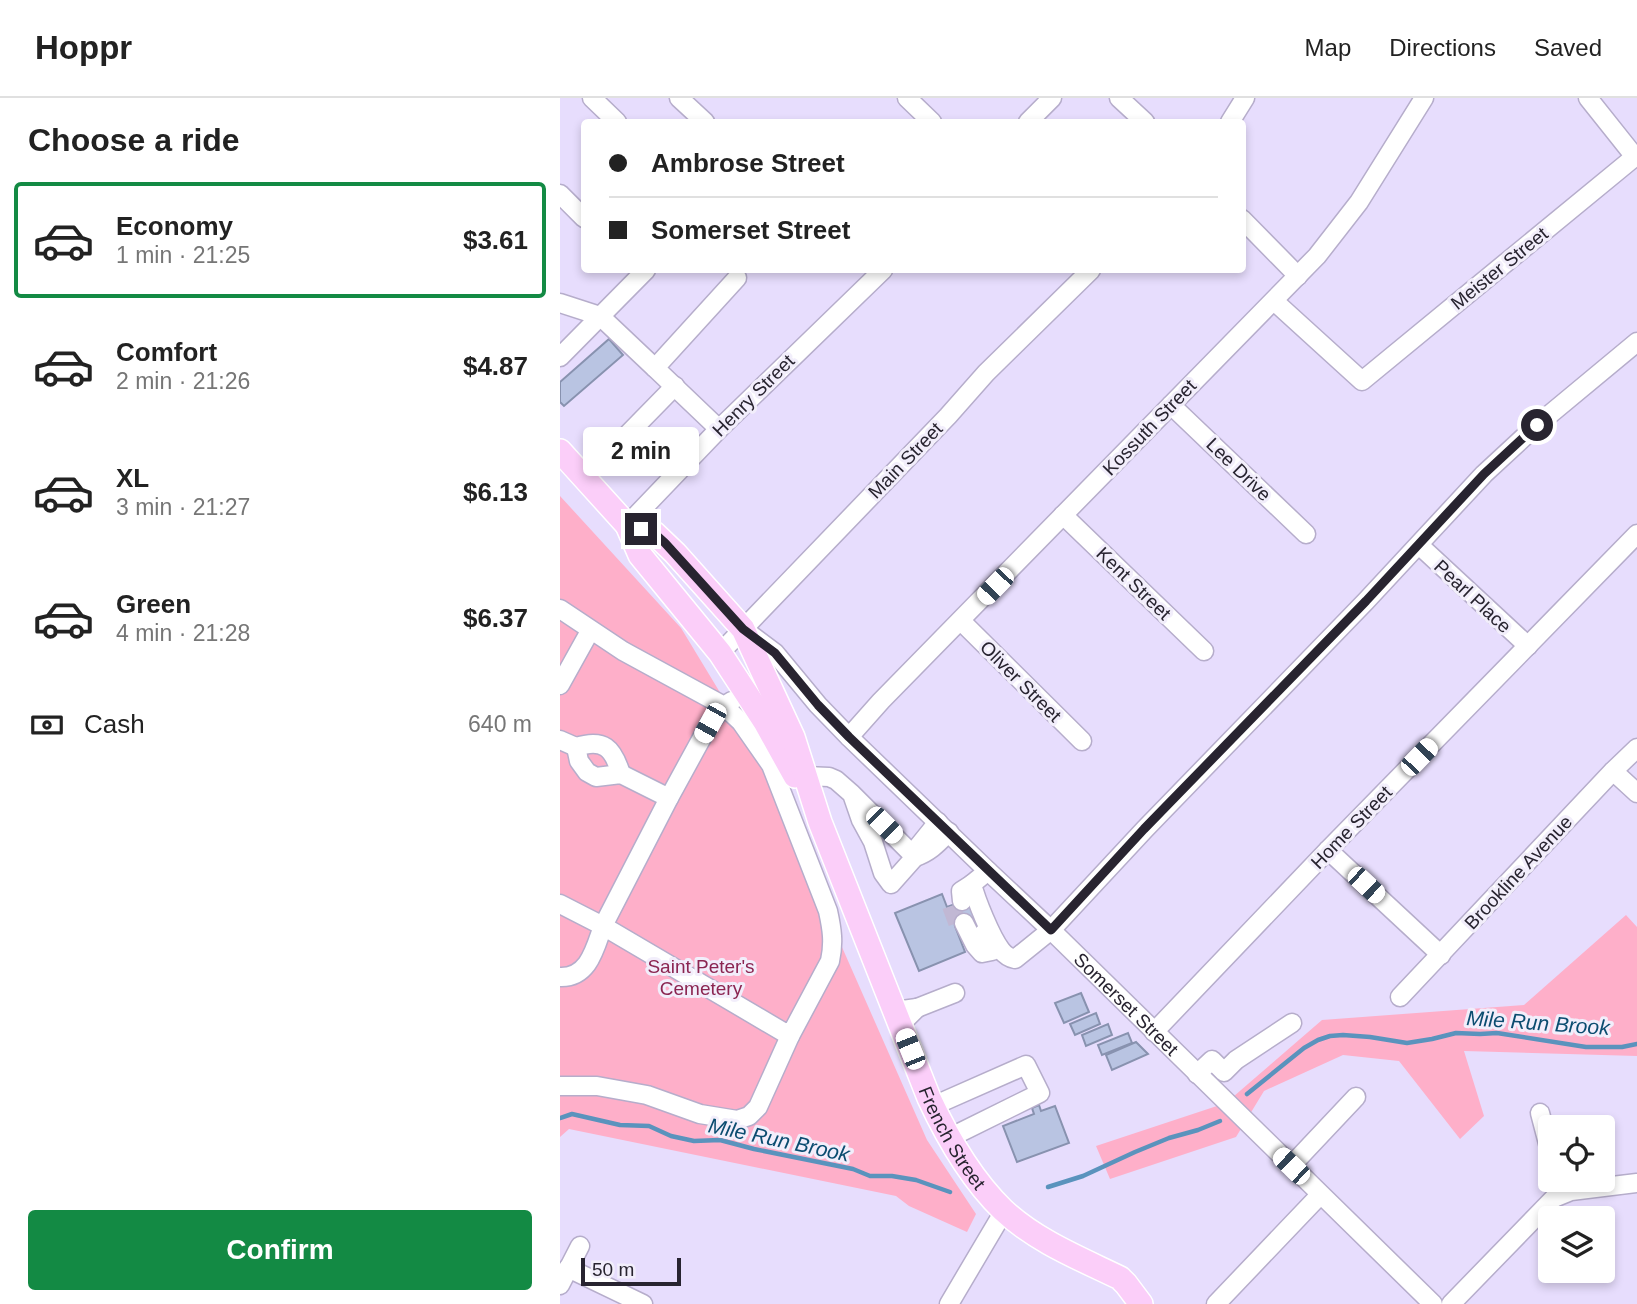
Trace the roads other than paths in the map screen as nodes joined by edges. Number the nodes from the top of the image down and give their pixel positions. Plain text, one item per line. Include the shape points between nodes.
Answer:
1 (592, 98) edge
2 (679, 98) edge
3 (906, 98) edge
4 (1052, 98) edge
5 (1119, 98) edge
6 (1245, 98) edge
7 (1424, 98) edge
8 (1588, 98) edge
9 (614, 119) edge
10 (702, 119) edge
11 (929, 119) edge
12 (1031, 119) edge
13 (1142, 119) edge
14 (1232, 119) edge
15 (1636, 156) edge
16 (560, 194) edge
17 (581, 215) edge
18 (1246, 223) edge
19 (639, 273) edge
20 (1088, 273) edge
21 (870, 274) edge
22 (1298, 276) junction
23 (737, 278) dead end
24 (1274, 301) junction
25 (560, 303) edge
26 (600, 316) junction
27 (1637, 342) edge
28 (560, 357) edge
29 (655, 368) junction
30 (675, 386) junction
31 (1171, 405) junction
32 (719, 429) junction
33 (627, 435) dead end
34 (560, 451) edge
35 (1063, 515) junction
36 (628, 525) junction
37 (1306, 534) dead end
38 (1637, 534) edge
39 (1419, 545) junction
40 (560, 610) edge
41 (961, 621) junction
42 (590, 631) junction
43 (732, 641) junction
44 (1528, 646) junction
45 (1205, 651) dead end
46 (759, 664) junction
47 (560, 685) edge
48 (746, 692) junction
49 (818, 705) junction
50 (724, 706) junction
51 (849, 737) junction
52 (1082, 741) dead end
53 (568, 744) edge
54 (1637, 748) edge
55 (1613, 771) junction
56 (621, 774) junction
57 (809, 787) junction
58 (1637, 793) edge
59 (852, 794) junction
60 (669, 798) junction
61 (820, 822) junction
62 (943, 827) junction
63 (1328, 850) junction
64 (915, 857) junction
65 (988, 871) junction
66 (560, 904) edge
67 (964, 923) tunnel mouth
68 (603, 926) junction
69 (1051, 930) junction
70 (992, 952) junction
71 (1441, 955) junction
72 (560, 977) edge
73 (955, 993) dead end
74 (1400, 996) dead end
75 (904, 1015) junction
76 (1292, 1023) dead end
77 (1154, 1032) junction
78 (790, 1037) junction
79 (1197, 1074) junction
80 (560, 1086) edge
81 (1356, 1097) dead end
82 (933, 1106) junction
83 (949, 1138) junction
84 (1291, 1166) junction
85 (1637, 1183) edge
86 (1615, 1186) edge
87 (1557, 1192) edge
88 (1320, 1195) junction
89 (1004, 1211) junction
90 (580, 1246) dead end
91 (568, 1268) junction
92 (560, 1285) edge
93 (1132, 1299) edge
94 (1425, 1302) edge
95 (643, 1304) edge
96 (949, 1304) edge
97 (1216, 1304) edge
98 (1451, 1304) edge

1 - 9 street
2 - 10 street
3 - 11 street
4 - 12 street
5 - 13 street
6 - 14 street
7 - 22 street, Kossuth Street via 1359,202
8 - 15 street
15 - 24 street, Meister Street via 1362,381
16 - 17 street
18 - 22 street
19 - 26 street
20 - 43 street, Main Street via 986,373
21 - 32 street, Henry Street
22 - 24 street, Kossuth Street
23 - 29 street
24 - 31 street, Kossuth Street
25 - 26 street
26 - 28 street
26 - 29 street
27 - 39 street via 1519,441
29 - 30 street
30 - 32 street
30 - 33 street
31 - 35 street, Kossuth Street
31 - 37 street, Lee Drive
32 - 36 street, Henry Street
34 - 36 main road, Somerset Street
35 - 41 street, Kossuth Street
35 - 45 street, Kent Street
36 - 43 main road, Somerset Street via 640,555 661,579
36 - 43 main road, Somerset Street via 654,533 675,553
38 - 44 street, Home Street
39 - 44 street, Pearl Place
39 - 69 street
40 - 42 street
41 - 51 street, Kossuth Street
41 - 52 street, Oliver Street
42 - 47 street
42 - 50 street
43 - 46 main road, French Street
43 - 48 main road, French Street
43 - 49 street, Somerset Street via 775,653
44 - 63 street, Home Street
46 - 49 street, Somerset Street
46 - 57 main road, French Street via 793,737
48 - 50 street
48 - 61 main road, French Street
49 - 51 street, Somerset Street
50 - 60 street
50 - 78 street via 771,765 831,924 830,961
51 - 62 street, Somerset Street
53 - 56 street via 587,772 596,777
53 - 56 street via 607,747
54 - 55 street, Brookline Avenue
55 - 58 street
55 - 71 street, Brookline Avenue
56 - 60 street
57 - 59 street via 831,787 836,780
57 - 61 main road, French Street
59 - 64 street
59 - 64 street via 891,884
60 - 68 street
61 - 75 main road, French Street
62 - 64 street via 933,848
62 - 65 street, Somerset Street
63 - 71 street
63 - 77 street, Home Street
65 - 69 street, Somerset Street
65 - 70 street via 961,895 983,915
66 - 68 street
67 - 70 street
68 - 72 street via 582,972
68 - 78 street
69 - 70 street via 1015,959
69 - 77 street, Somerset Street
71 - 74 street, Brookline Avenue
73 - 75 street
75 - 82 main road, French Street
76 - 79 street via 1224,1072 1212,1060
77 - 79 street, Somerset Street
78 - 80 street via 758,1107 737,1120 701,1114 647,1095 597,1086
79 - 84 street, Somerset Street
81 - 84 street
82 - 83 main road, French Street
82 - 83 street via 1026,1065 1040,1093
83 - 89 main road, French Street
84 - 88 street, Somerset Street
85 - 86 street
87 - 98 street
88 - 94 street, Somerset Street
88 - 97 street
89 - 93 main road, French Street via 1061,1249 1120,1279
89 - 96 street
90 - 91 street
91 - 92 street
91 - 95 street

